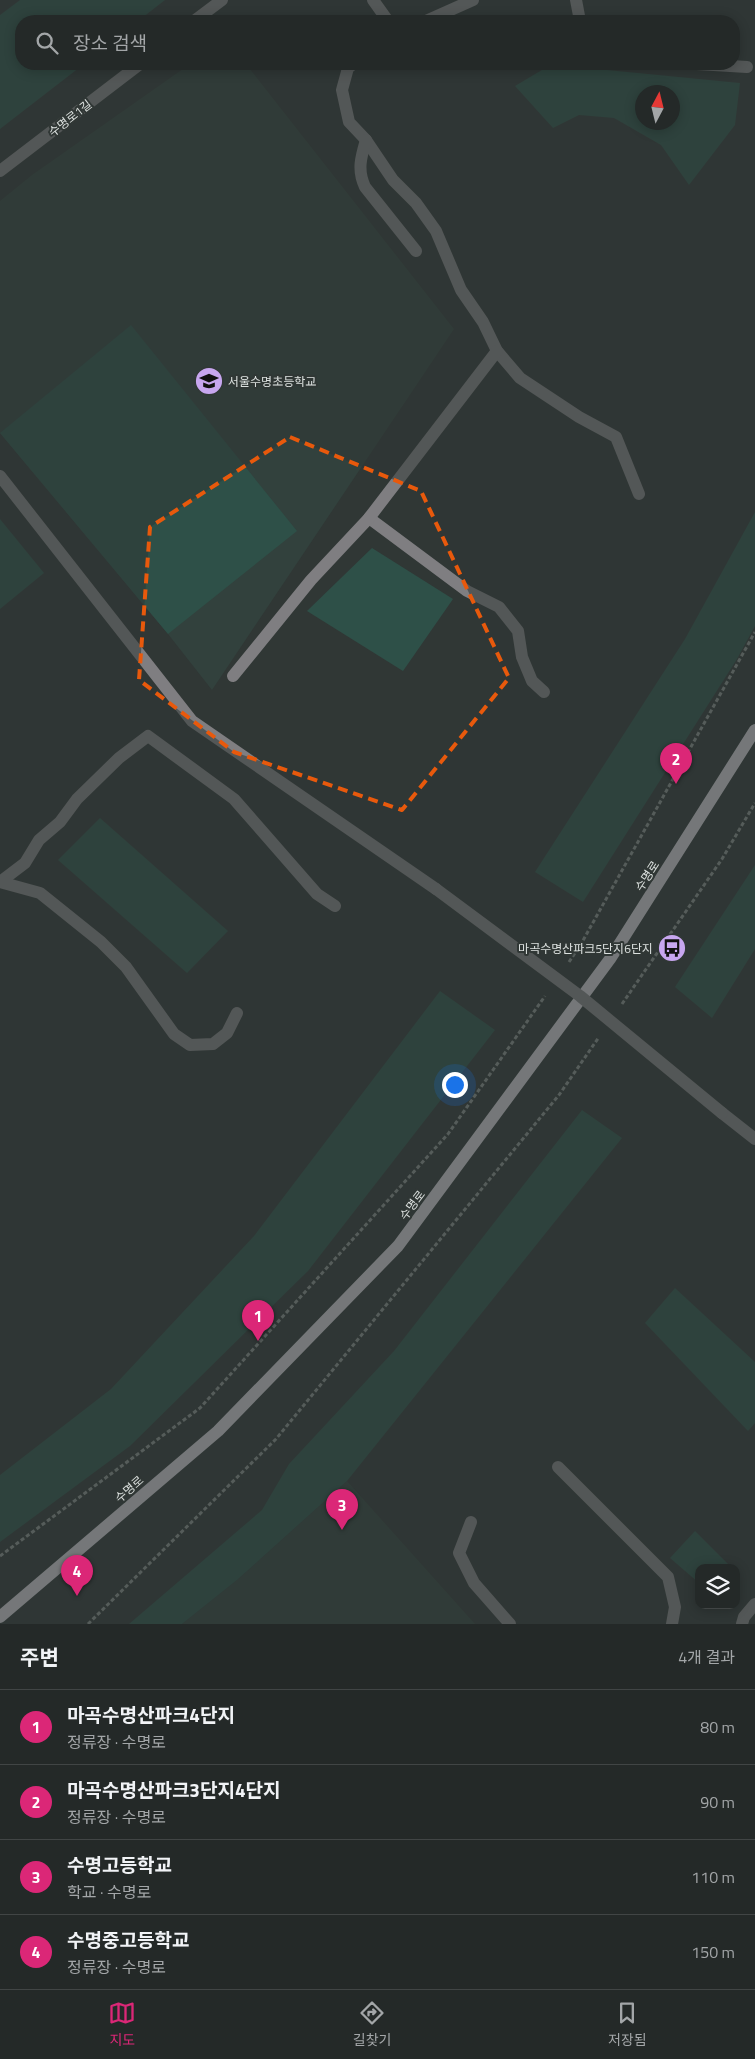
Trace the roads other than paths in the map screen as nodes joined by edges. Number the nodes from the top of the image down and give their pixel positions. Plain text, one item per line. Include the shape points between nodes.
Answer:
1 (222, 0) edge
2 (373, 0) edge
3 (473, 0) edge
4 (576, 0) edge
5 (202, 15) edge
6 (384, 15) edge
7 (441, 15) edge
8 (579, 15) edge
9 (740, 67) edge
10 (747, 67) dead end
11 (132, 70) edge
12 (347, 70) edge
13 (366, 140) junction
14 (0, 172) edge
15 (416, 251) dead end
16 (496, 351) junction
17 (0, 476) edge
18 (639, 494) dead end
19 (368, 518) junction
20 (233, 676) dead end
21 (544, 692) dead end
22 (755, 730) edge
23 (334, 906) dead end
24 (237, 1013) dead end
25 (755, 1139) edge
26 (558, 1467) dead end
27 (471, 1522) dead end
28 (755, 1604) edge
29 (0, 1617) edge
30 (510, 1624) edge
31 (672, 1624) edge
32 (742, 1624) edge

1 - 5 street
2 - 6 street
3 - 7 street
4 - 8 street
9 - 10 street
11 - 14 street, 수명로1길
12 - 13 street via 342,90 349,122
13 - 15 street via 360,158 360,176 365,187
13 - 16 street via 393,180 416,203 436,231 461,290 483,322
16 - 18 street via 520,378 616,437
16 - 19 street
17 - 25 street, bridge via 192,721 436,889 580,996
19 - 20 street via 311,580
19 - 21 street via 467,591 499,607 518,631 522,657 532,681
22 - 29 main road, 수명로 via 610,959 398,1246 218,1431
23 - 24 street via 317,894 234,799 148,736 119,758 77,799 60,822 38,840 25,863 0,882 40,893 101,942 126,967 174,1034 190,1045 213,1044 227,1033
26 - 31 street via 668,1577 675,1607
27 - 30 street via 459,1554 474,1584
28 - 32 street

